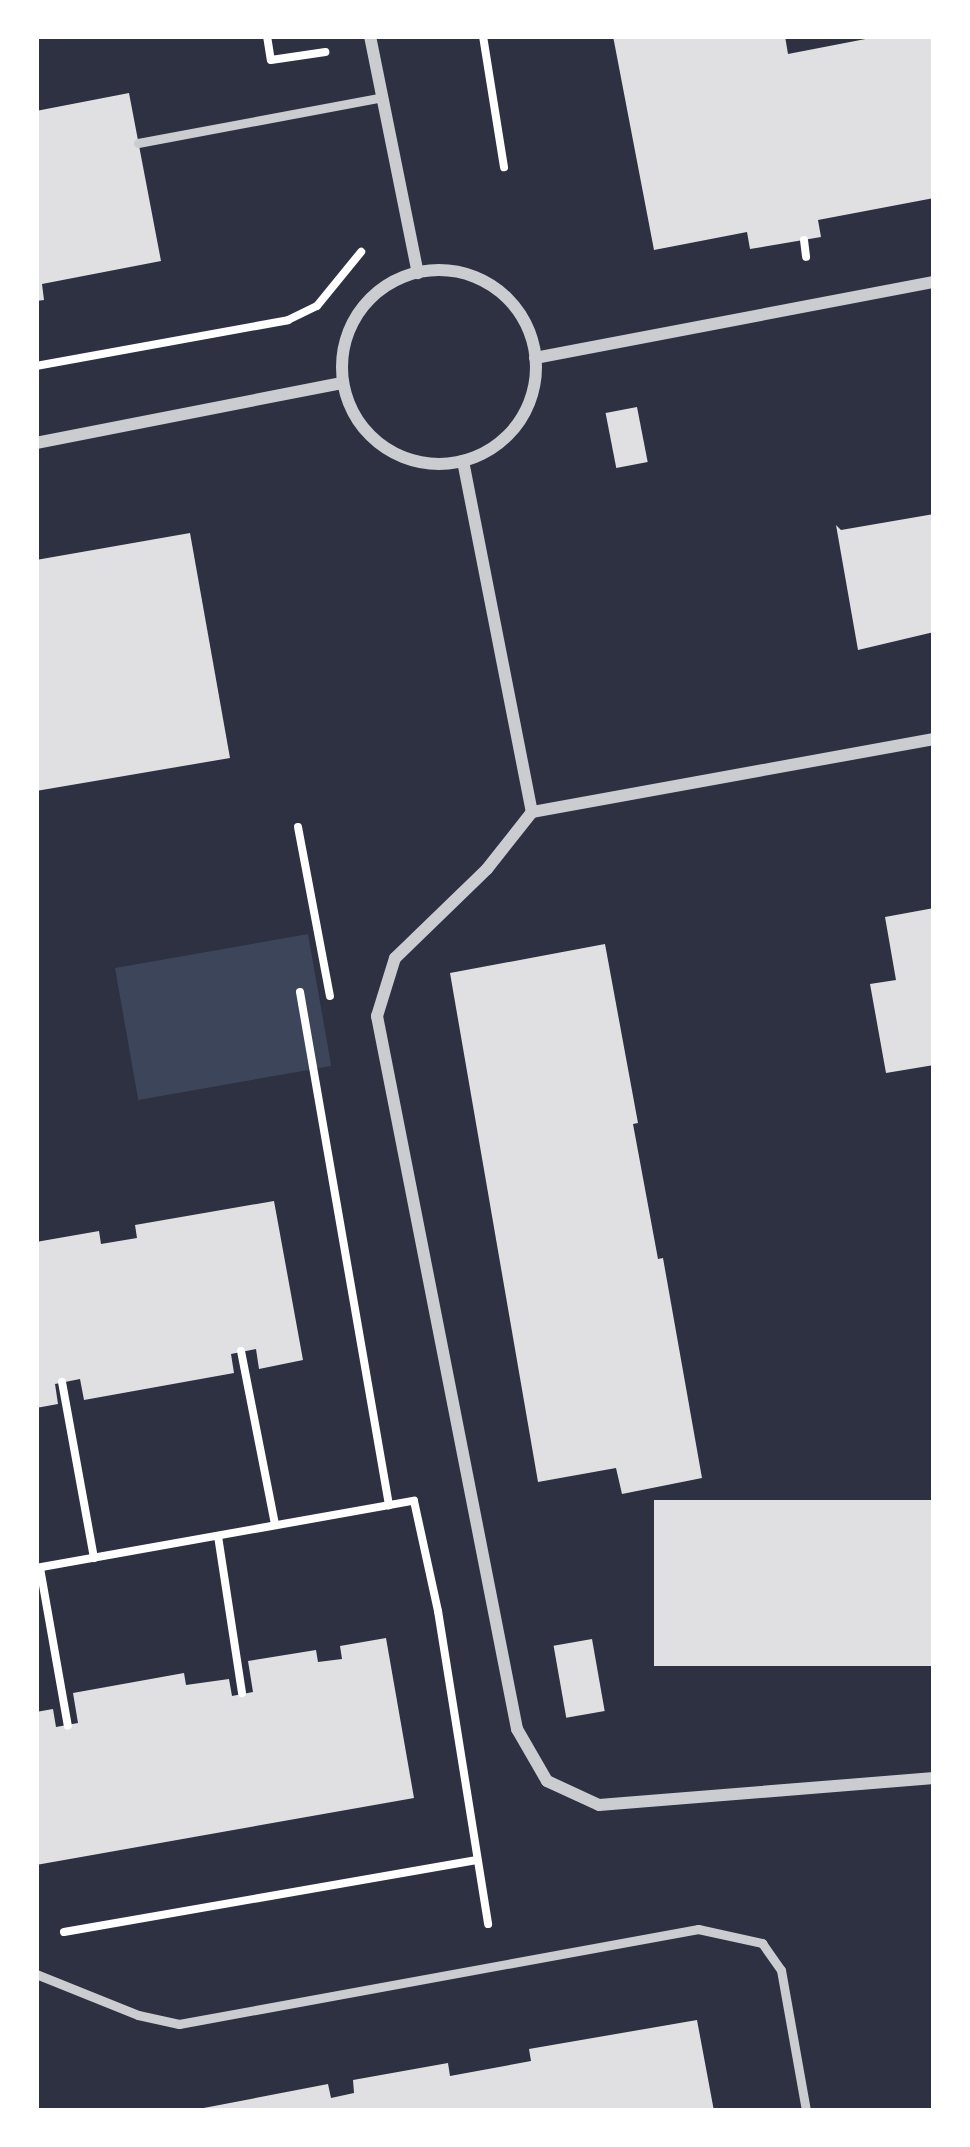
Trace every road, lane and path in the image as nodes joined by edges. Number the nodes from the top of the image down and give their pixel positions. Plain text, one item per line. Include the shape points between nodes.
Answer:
1 (370, 36) edge
2 (483, 36) edge
3 (380, 98) junction
4 (138, 143) dead end
5 (504, 167) dead end
6 (804, 240) dead end
7 (362, 243) dead end
8 (806, 258) dead end
9 (418, 273) junction
10 (934, 282) edge
11 (535, 358) junction
12 (36, 365) edge
13 (344, 383) junction
14 (36, 443) edge
15 (463, 461) junction
16 (934, 739) edge
17 (532, 812) junction
18 (298, 826) dead end
19 (300, 992) dead end
20 (332, 1009) dead end
21 (329, 1080) dead end
22 (314, 1083) junction
23 (241, 1351) dead end
24 (62, 1382) dead end
25 (389, 1505) junction
26 (275, 1524) junction
27 (218, 1536) junction
28 (94, 1558) junction
29 (38, 1568) edge
30 (438, 1612) dead end
31 (242, 1693) dead end
32 (68, 1726) dead end
33 (934, 1778) edge
34 (477, 1860) dead end
35 (46, 1935) dead end
36 (36, 1974) edge
37 (806, 2111) edge

1 - 3 street
2 - 5 path
3 - 4 lane
3 - 9 street
6 - 8 path
7 - 12 path via 317,306 288,320
9 - 11 street via 459,272 497,289 524,319
9 - 13 street via 364,304 345,342
10 - 11 street
11 - 15 street via 532,397 512,431
13 - 14 street
13 - 15 street via 359,421 387,448 423,463
15 - 17 street
16 - 17 street
17 - 33 street via 488,869 394,958 377,1016 517,1729 548,1781 599,1805
18 - 20 path
19 - 22 path
21 - 22 path
22 - 25 path
23 - 26 path
24 - 28 path
25 - 26 path
25 - 30 path via 414,1501
26 - 27 path
27 - 28 path
27 - 31 path
28 - 29 path
29 - 32 path
34 - 35 path
36 - 37 lane via 179,2024 698,1929 762,1943 782,1970

